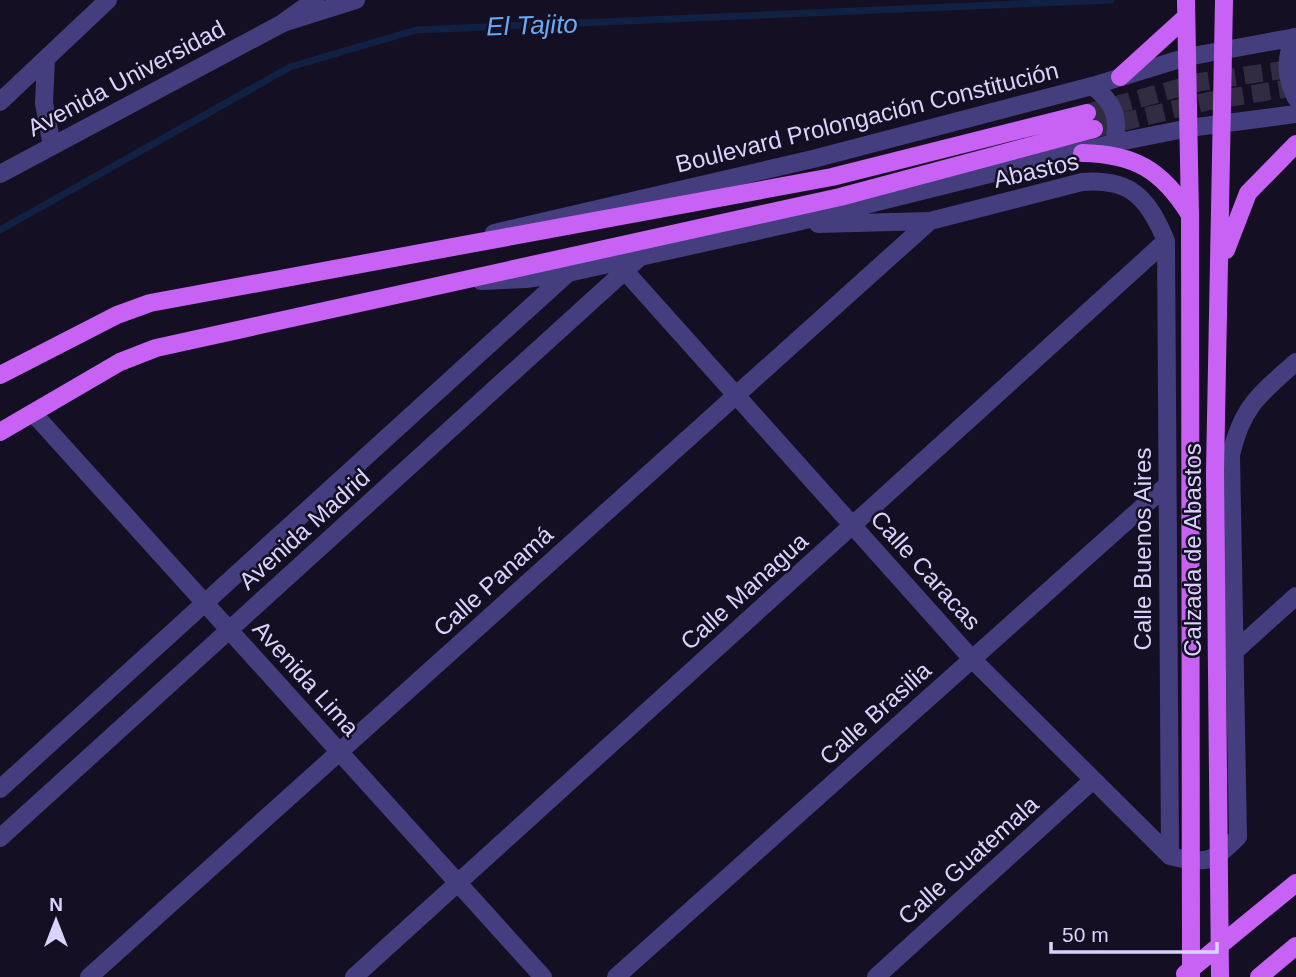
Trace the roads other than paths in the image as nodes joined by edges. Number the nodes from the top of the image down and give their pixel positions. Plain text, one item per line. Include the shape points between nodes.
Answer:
1 (108, 0) edge
2 (314, 0) edge
3 (356, 0) edge
4 (1224, 4) edge
5 (1186, 9) edge
6 (283, 23) junction
7 (1295, 37) edge
8 (1224, 49) junction
9 (1187, 57) junction
10 (46, 59) junction
11 (1120, 77) junction
12 (1092, 86) junction
13 (1296, 98) edge
14 (0, 103) edge
15 (1296, 114) edge
16 (1222, 124) junction
17 (1189, 128) junction
18 (1114, 143) junction
19 (1296, 144) edge
20 (52, 146) junction
21 (1082, 153) junction
22 (0, 174) edge
23 (1191, 215) junction
24 (930, 221) junction
25 (793, 223) junction
26 (1166, 241) junction
27 (451, 247) junction
28 (641, 257) junction
29 (1221, 263) junction
30 (625, 271) junction
31 (568, 273) junction
32 (449, 282) junction
33 (1296, 362) edge
34 (0, 375) edge
35 (737, 394) junction
36 (33, 413) junction
37 (0, 432) edge
38 (1166, 486) junction
39 (853, 525) junction
40 (1296, 596) edge
41 (205, 603) junction
42 (230, 630) junction
43 (1234, 652) junction
44 (972, 659) junction
45 (340, 752) junction
46 (1093, 780) junction
47 (0, 789) edge
48 (0, 838) edge
49 (1170, 856) junction
50 (1217, 858) junction
51 (1188, 861) junction
52 (458, 883) junction
53 (1296, 883) edge
54 (1296, 946) edge
55 (1219, 947) junction
56 (1188, 974) edge
57 (89, 977) edge
58 (354, 977) edge
59 (543, 977) edge
60 (616, 977) edge
61 (876, 977) edge
62 (1220, 977) edge
63 (1259, 977) edge

1 - 10 street
2 - 6 street
3 - 6 street, Avenida Universidad
4 - 8 main road, Calzada de Abastos
5 - 9 main road, Calzada de Abastos
5 - 11 main road
6 - 20 street, Avenida Universidad
7 - 8 street, Boulevard Prolongación Constitución
7 - 13 street via 1286,57 1287,78
8 - 9 street, Boulevard Prolongación Constitución
8 - 16 main road, Calzada de Abastos
9 - 11 street, Boulevard Prolongación Constitución
9 - 17 main road, Calzada de Abastos
10 - 14 street
10 - 20 street via 44,103
11 - 12 street, Boulevard Prolongación Constitución
12 - 18 street via 1115,110 1118,127
12 - 27 street, Boulevard Prolongación Constitución via 813,159 521,225
15 - 16 street, Boulevard Prolongación Constitución
16 - 17 street, Boulevard Prolongación Constitución
16 - 29 main road, Calzada de Abastos
17 - 18 street, Boulevard Prolongación Constitución
17 - 23 main road, Calzada de Abastos
18 - 21 street, Boulevard Prolongación Constitución
19 - 29 main road via 1248,192
20 - 22 street, Avenida Universidad
21 - 23 main road via 1109,154 1146,167 1177,192
21 - 25 street, Boulevard Prolongación Constitución
23 - 51 main road, Calzada de Abastos
24 - 25 street
24 - 26 street, Abastos via 1082,182 1107,180 1136,192 1154,213
24 - 35 street, Calle Panamá
25 - 28 street, Boulevard Prolongación Constitución
26 - 38 street, Calle Buenos Aires
26 - 39 street, Calle Managua
27 - 32 main road, Boulevard Prolongación Constitución via 832,177 1090,121 840,197
27 - 34 main road, Boulevard Prolongación Constitución via 150,303
28 - 30 street, Avenida Madrid
28 - 31 street, Boulevard Prolongación Constitución
29 - 50 main road, Calzada de Abastos via 1215,471
30 - 35 street, Calle Caracas
30 - 42 street, Avenida Madrid
31 - 32 street, Boulevard Prolongación Constitución
31 - 41 street, Avenida Madrid
32 - 36 main road, Boulevard Prolongación Constitución via 156,348 120,362
33 - 43 street via 1242,417 1231,455
35 - 39 street, Calle Caracas
35 - 45 street, Calle Panamá
36 - 37 main road, Boulevard Prolongación Constitución
36 - 41 street, Avenida Lima
38 - 44 street, Calle Brasilia
38 - 49 street, Calle Buenos Aires
39 - 44 street, Calle Caracas
39 - 52 street, Calle Managua
40 - 43 street
41 - 42 street, Avenida Lima
41 - 47 street, Avenida Madrid
42 - 45 street, Avenida Lima
42 - 48 street, Avenida Madrid
43 - 50 street via 1238,837
44 - 46 street, Calle Caracas
44 - 60 street, Calle Brasilia
45 - 52 street, Avenida Lima
45 - 57 street, Calle Panamá
46 - 49 street, Calle Caracas
46 - 61 street, Calle Guatemala
49 - 51 street, Calle Caracas
50 - 51 street, Calle Caracas
50 - 55 main road, Calzada de Abastos
51 - 56 main road, Calzada de Abastos
52 - 58 street, Calle Managua
52 - 59 street, Avenida Lima
53 - 55 main road
54 - 63 main road
55 - 56 main road
55 - 62 main road, Calzada de Abastos

